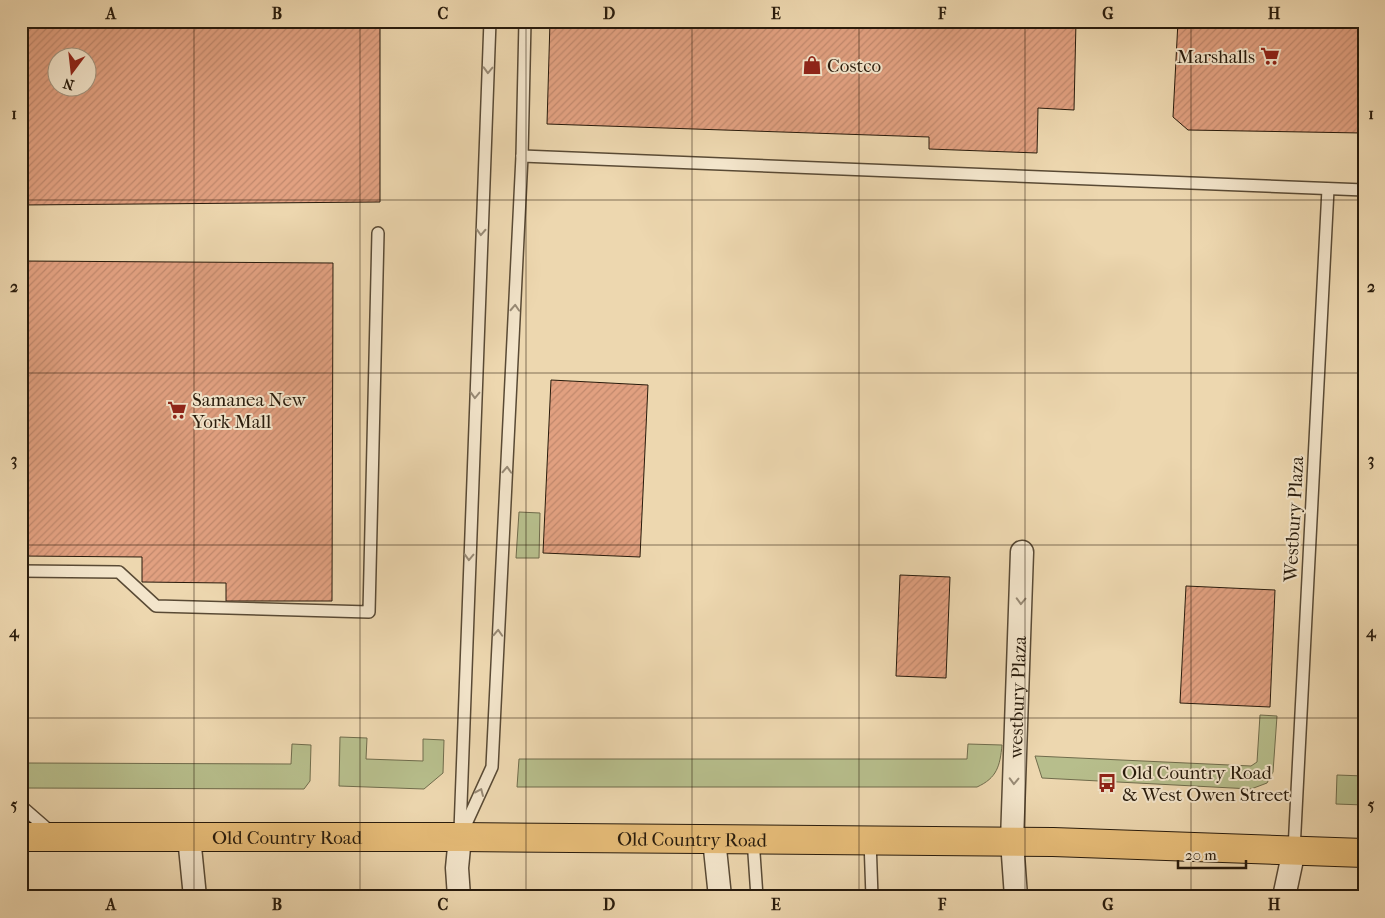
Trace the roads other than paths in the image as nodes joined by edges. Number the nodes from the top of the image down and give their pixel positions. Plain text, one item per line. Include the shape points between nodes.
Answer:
1 (490, 21) edge
2 (525, 21) edge
3 (522, 156) junction
4 (1328, 189) junction
5 (1364, 190) edge
6 (378, 233) dead end
7 (1022, 552) dead end
8 (21, 571) edge
9 (21, 806) edge
10 (21, 837) edge
11 (57, 837) junction
12 (189, 837) junction
13 (460, 837) junction
14 (714, 839) junction
15 (753, 839) junction
16 (870, 840) junction
17 (1012, 841) junction
18 (1294, 850) junction
19 (1364, 853) edge
20 (195, 897) edge
21 (459, 897) edge
22 (720, 897) edge
23 (757, 897) edge
24 (872, 897) edge
25 (1016, 897) edge
26 (1284, 897) edge

1 -> 13 lane
2 - 3 lane
3 - 4 lane
13 -> 3 lane via 492,767
4 - 5 lane
4 - 18 lane, Westbury Plaza
6 - 8 lane via 369,612 156,606 119,572
7 -> 17 street, westbury Plaza
9 - 11 lane
10 - 11 main road, Old Country Road
11 - 12 main road, Old Country Road
12 - 13 main road, Old Country Road
12 - 20 street
13 - 14 main road, Old Country Road
13 - 21 street
14 - 15 main road, Old Country Road
14 - 22 street
15 - 16 main road, Old Country Road
15 - 23 lane
16 - 17 main road, Old Country Road
16 - 24 lane
17 - 18 main road, Old Country Road
17 - 25 street, westbury Plaza
18 - 19 main road, Old Country Road
18 - 26 street

